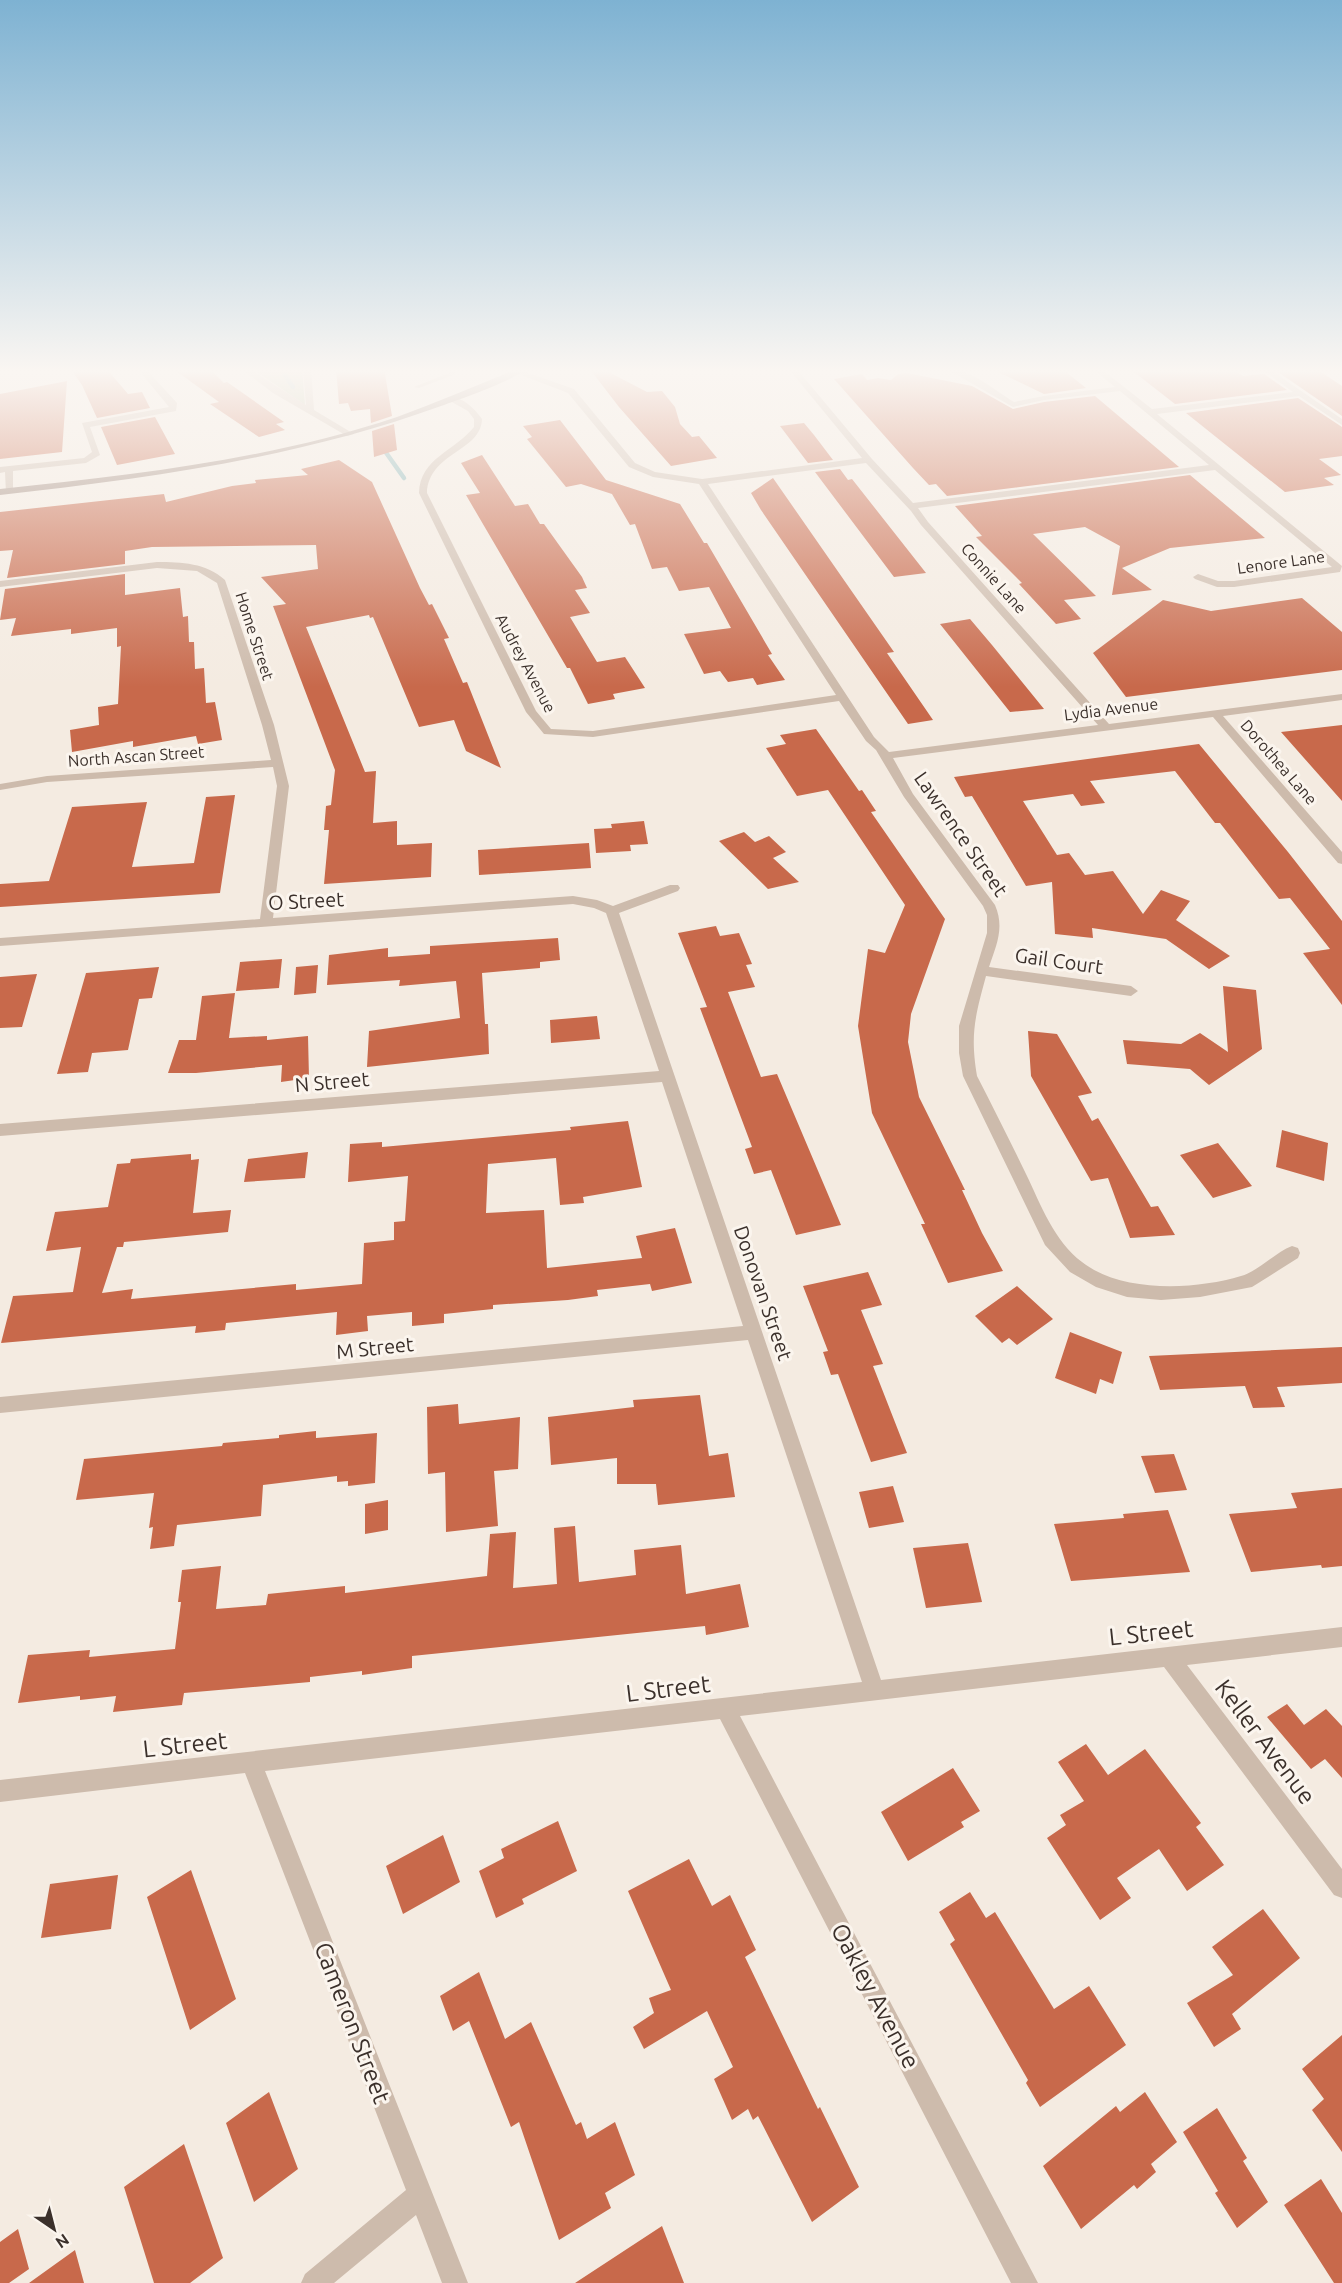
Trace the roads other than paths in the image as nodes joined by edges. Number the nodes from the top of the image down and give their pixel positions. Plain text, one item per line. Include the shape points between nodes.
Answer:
1 (5, 475) edge
2 (147, 475) edge
3 (426, 475) edge
4 (656, 475) edge
5 (758, 475) edge
6 (881, 475) edge
7 (1159, 475) edge
8 (1226, 475) edge
9 (702, 482) junction
10 (4, 492) edge
11 (910, 507) junction
12 (1198, 577) dead end
13 (0, 584) edge
14 (842, 697) junction
15 (1342, 697) edge
16 (1215, 713) junction
17 (1105, 726) junction
18 (885, 756) junction
19 (276, 763) junction
20 (0, 787) edge
21 (1342, 860) edge
22 (674, 888) dead end
23 (612, 911) junction
24 (266, 922) junction
25 (0, 942) edge
26 (981, 970) junction
27 (1131, 991) dead end
28 (667, 1076) junction
29 (0, 1130) edge
30 (1292, 1253) dead end
31 (754, 1332) junction
32 (0, 1405) edge
33 (1342, 1637) edge
34 (1169, 1657) junction
35 (874, 1689) junction
36 (724, 1708) junction
37 (250, 1763) junction
38 (0, 1791) edge
39 (1342, 1887) edge
40 (420, 2195) junction
41 (314, 2283) edge
42 (455, 2283) edge
43 (1025, 2283) edge

1 - 10 street
2 - 10 main road
3 - 14 street, Audrey Avenue via 423,493 531,712 548,732 593,734
4 - 9 street
5 - 9 street
6 - 11 street, Connie Lane
7 - 11 street
8 - 12 street, Lenore Lane via 1341,569 1234,585
9 - 14 street, Lawrence Street
11 - 17 street, Connie Lane
13 - 19 street, Home Street via 180,565 215,575 222,582 268,725
14 - 18 street, Lawrence Street
15 - 16 street, Lydia Avenue
16 - 17 street, Lydia Avenue
16 - 21 street, Dorothea Lane
17 - 18 street, Lydia Avenue
18 - 26 street, Lawrence Street via 993,915 994,933
19 - 20 street, North Ascan Street via 47,779
19 - 24 street, Home Street via 283,786
22 - 23 street
23 - 24 street, O Street via 573,900
23 - 28 street, Donovan Street
24 - 25 street, O Street
26 - 27 street, Gail Court
26 - 30 street, Lawrence Street via 966,1026 970,1076 1051,1240 1076,1267 1118,1287 1161,1293 1246,1282
28 - 29 street, N Street
28 - 31 street, Donovan Street
31 - 32 street, M Street
31 - 35 street, Donovan Street
33 - 34 street, L Street
34 - 35 street, L Street
34 - 39 street, Keller Avenue
35 - 36 street, L Street
36 - 37 street, L Street
36 - 43 street, Oakley Avenue
37 - 38 street, L Street
37 - 40 street, Cameron Street
40 - 41 street
40 - 42 street, Cameron Street

